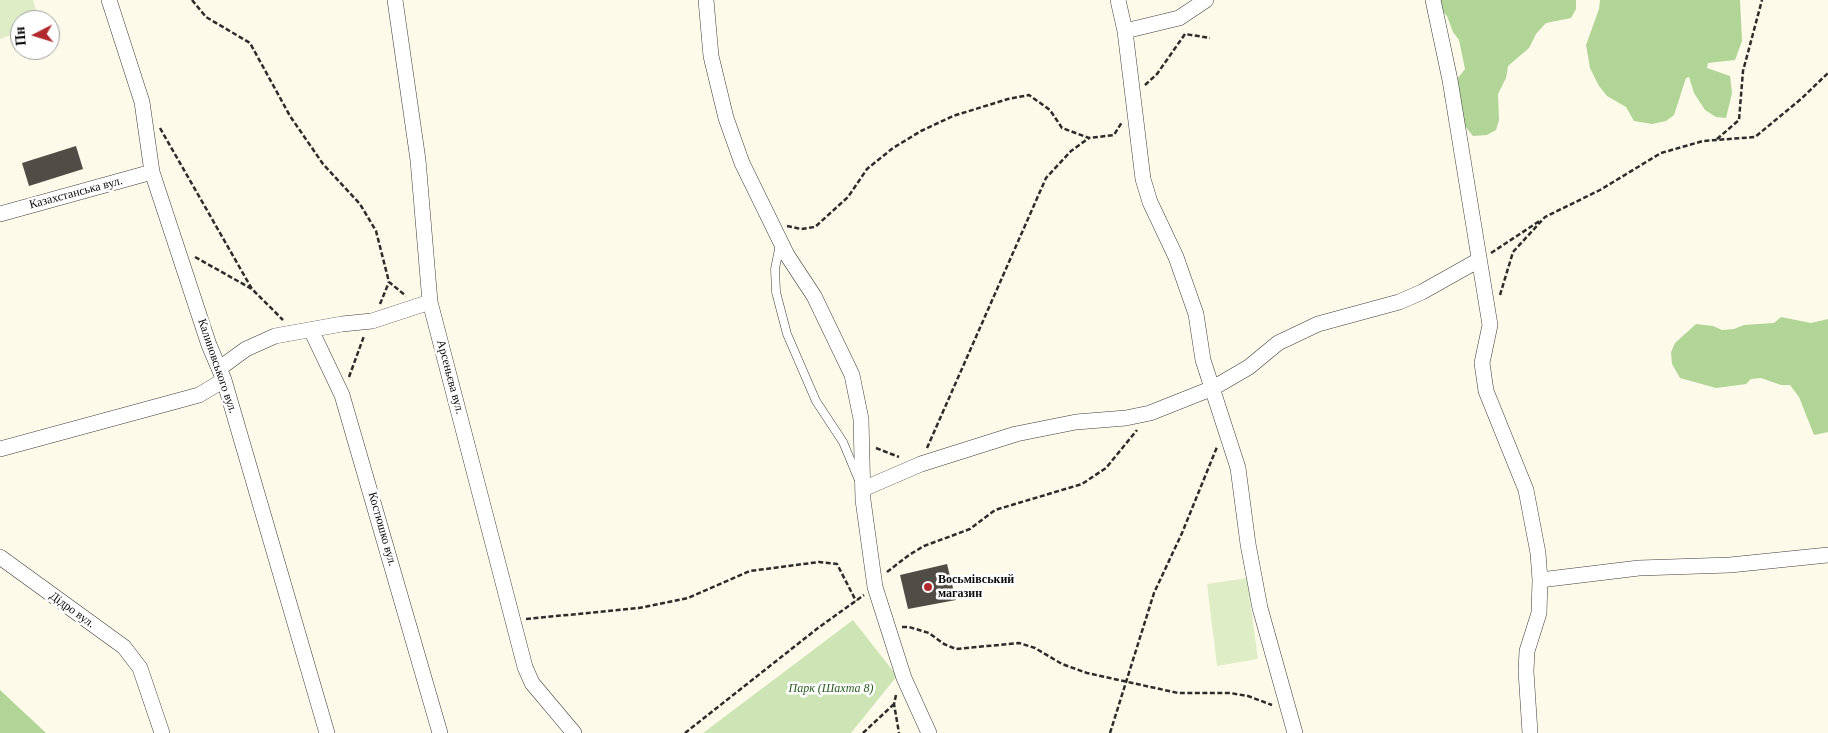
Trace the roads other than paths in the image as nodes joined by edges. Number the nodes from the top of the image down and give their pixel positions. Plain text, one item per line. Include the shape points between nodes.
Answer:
1 (109, 0) edge
2 (395, 0) edge
3 (706, 0) edge
4 (1118, 0) edge
5 (1206, 0) edge
6 (1433, 0) edge
7 (1125, 31) junction
8 (152, 172) junction
9 (0, 214) edge
10 (781, 242) junction
11 (1479, 260) junction
12 (424, 304) junction
13 (311, 330) junction
14 (222, 374) junction
15 (1213, 388) junction
16 (0, 449) edge
17 (863, 489) junction
18 (1828, 555) edge
19 (0, 557) edge
20 (1540, 580) junction
21 (162, 733) edge
22 (326, 733) edge
23 (440, 733) edge
24 (574, 733) edge
25 (929, 733) edge
26 (1295, 733) edge
27 (1530, 733) edge

1 - 8 street, Калиновського вул. via 142,102
2 - 12 street, Арсеньєва вул. via 418,160
3 - 10 street via 711,56 726,118 742,163
4 - 7 street
5 - 7 street via 1179,18
6 - 11 street via 1450,80
7 - 15 street via 1143,179 1193,306 1203,360
8 - 9 street, Казахстанська вул.
8 - 14 street, Калиновського вул. via 209,345
10 - 17 street via 814,296 852,375 861,419
10 - 17 lane via 775,269 776,292 787,334 816,401 842,442
11 - 15 street via 1399,302 1310,328 1278,344 1249,368
11 - 20 street via 1490,325 1482,363 1486,391 1526,490
12 - 13 street via 372,321
12 - 24 street, Арсеньєва вул. via 532,684
13 - 14 street via 275,336 246,349
13 - 23 street, Костюшко вул. via 342,395
14 - 16 street via 199,395
14 - 22 street, Калиновського вул.
15 - 17 street via 1150,413 1076,422 1016,434 921,464
15 - 26 street via 1238,468 1260,608
17 - 25 street via 875,584 904,678
18 - 20 street via 1730,565 1639,568
19 - 21 street, Дідро вул. via 124,647 140,668
20 - 27 street via 1539,613 1527,651

